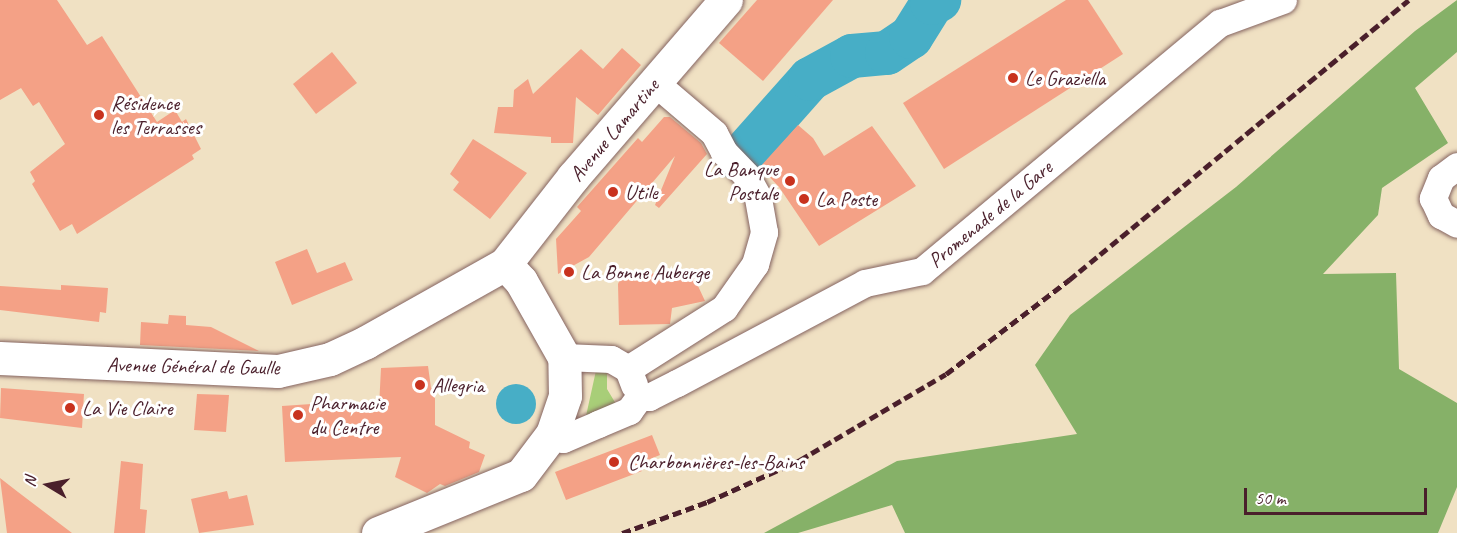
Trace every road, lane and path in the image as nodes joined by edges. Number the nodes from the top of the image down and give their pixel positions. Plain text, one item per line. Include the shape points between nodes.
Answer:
1 (726, 0) edge
2 (1283, 0) edge
3 (654, 82) junction
4 (1457, 166) edge
5 (1457, 224) edge
6 (505, 264) junction
7 (564, 357) junction
8 (0, 358) edge
9 (628, 369) junction
10 (639, 397) junction
11 (552, 434) junction
12 (378, 533) edge

1 - 3 street, Avenue Lamartine
2 - 10 street, Promenade de la Gare via 1220,23 922,270 865,283 677,383 649,397
3 - 6 street, Avenue Lamartine
3 - 9 street via 714,134 724,152 743,170 758,197 764,232 755,264 724,308
4 - 5 street via 1441,178 1433,198 1441,216
6 - 7 street via 521,281
6 - 8 street, Avenue Général de Gaulle via 330,359 278,371
7 - 9 street via 611,359
7 - 11 street via 565,396
9 - 10 street
10 - 11 street via 629,411 608,420 563,438
11 - 12 street via 521,475

